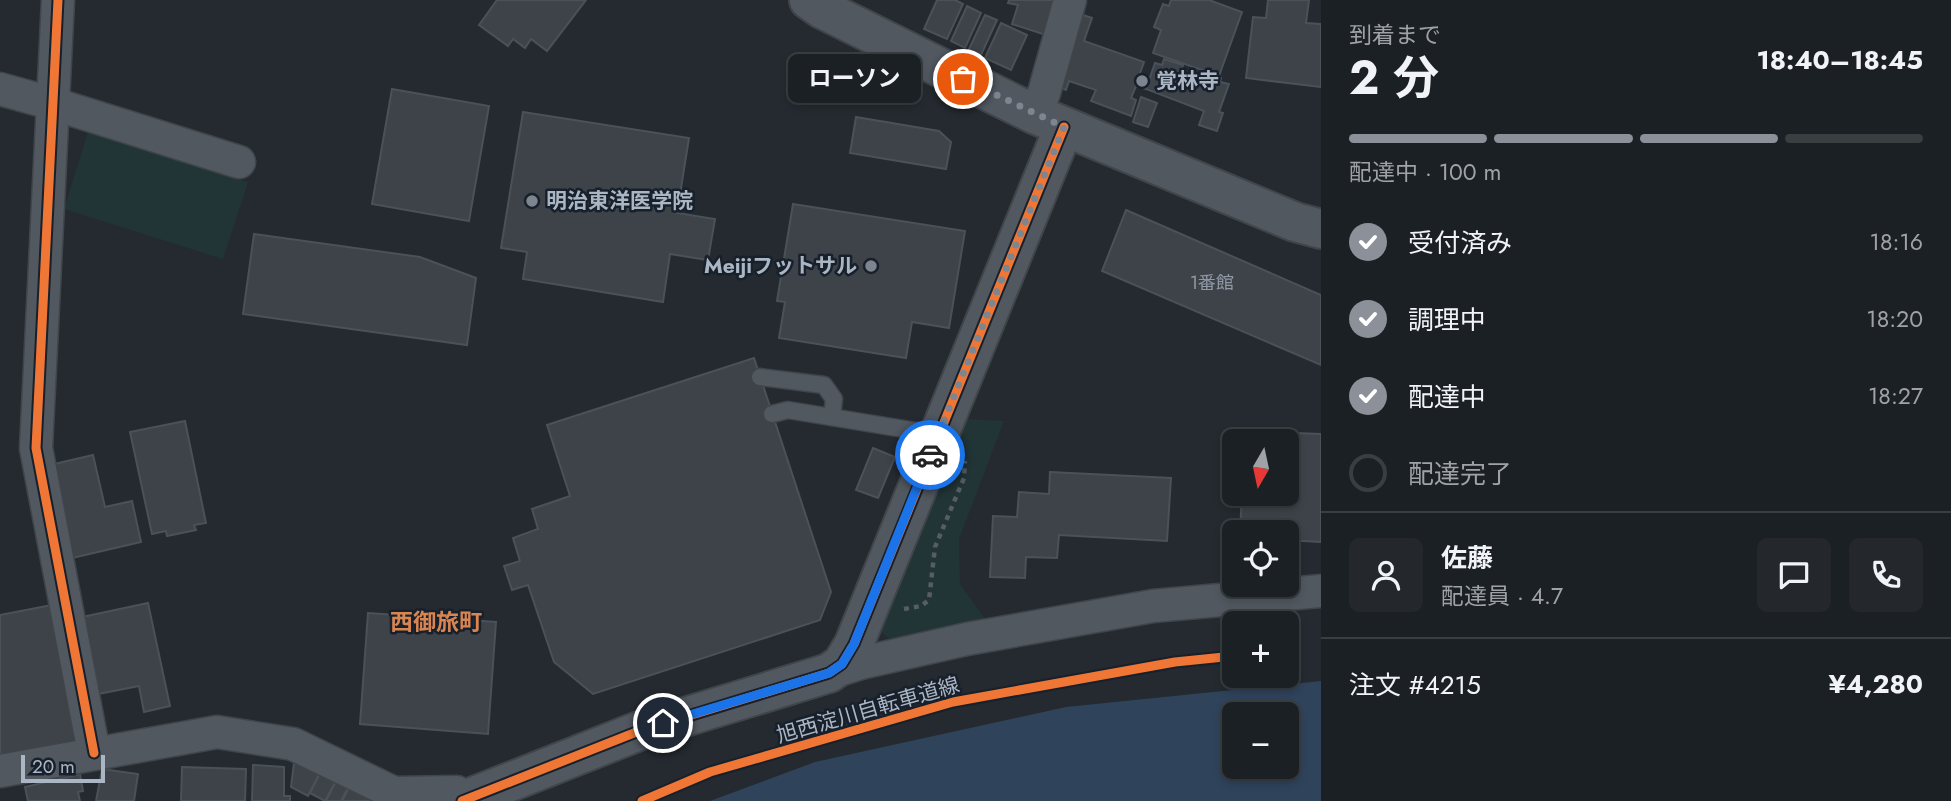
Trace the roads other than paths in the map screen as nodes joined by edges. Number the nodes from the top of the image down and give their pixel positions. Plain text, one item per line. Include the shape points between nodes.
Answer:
1 (58, 0) edge
2 (1070, 0) edge
3 (819, 3) edge
4 (0, 89) edge
5 (54, 104) junction
6 (1049, 120) junction
7 (239, 162) dead end
8 (1321, 229) edge
9 (760, 377) dead end
10 (772, 414) dead end
11 (832, 417) junction
12 (941, 429) junction
13 (1321, 591) edge
14 (829, 673) junction
15 (94, 752) junction
16 (0, 771) edge
17 (462, 801) edge

1 - 5 street
2 - 6 street via 1044,93
3 - 6 street
4 - 5 street
5 - 7 street
5 - 15 street via 36,448
6 - 8 street
6 - 12 street
9 - 11 lane via 824,385 834,399
10 - 11 lane via 788,410
11 - 12 lane via 916,431
12 - 14 street via 854,644 842,664
13 - 14 street via 1153,606 968,639
14 - 17 street via 639,731
15 - 16 street
15 - 17 street via 217,732 293,744 394,793 457,792

